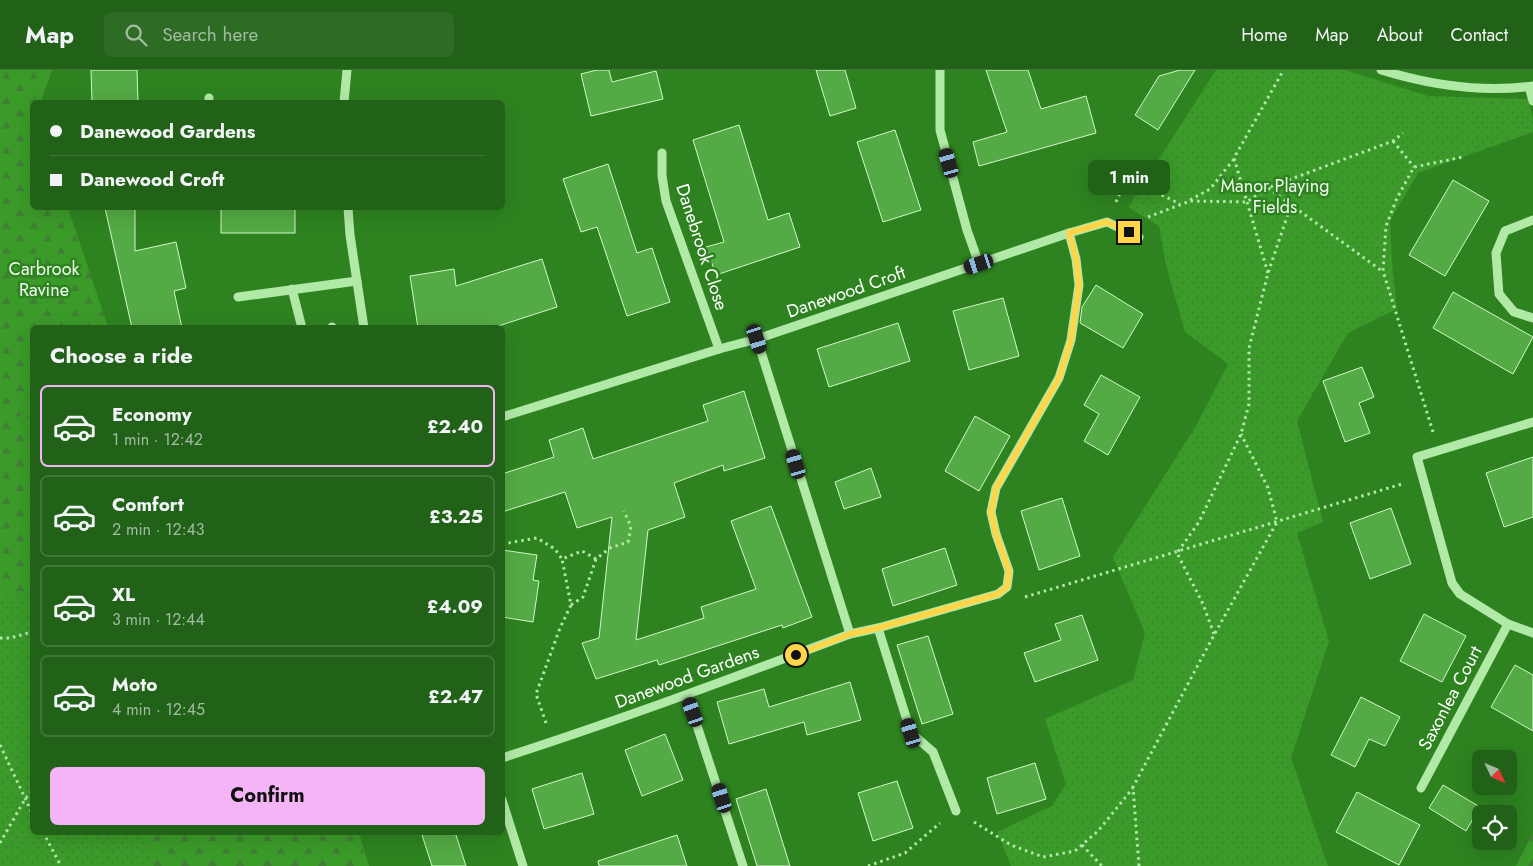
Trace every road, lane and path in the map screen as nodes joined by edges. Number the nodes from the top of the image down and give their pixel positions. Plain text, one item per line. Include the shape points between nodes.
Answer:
1 (346, 70) edge
2 (940, 70) edge
3 (1381, 70) edge
4 (1283, 71) edge
5 (1531, 87) edge
6 (344, 100) edge
7 (1533, 101) edge
8 (1403, 133) dead end
9 (1393, 141) junction
10 (662, 153) dead end
11 (1463, 157) dead end
12 (1234, 158) junction
13 (1414, 166) junction
14 (1267, 188) junction
15 (1190, 201) junction
16 (1247, 202) junction
17 (1181, 204) junction
18 (1291, 205) junction
19 (348, 210) edge
20 (1533, 220) edge
21 (1107, 222) junction
22 (1120, 228) junction
23 (1069, 233) junction
24 (1138, 237) dead end
25 (979, 264) junction
26 (1382, 271) junction
27 (1268, 273) junction
28 (357, 281) junction
29 (292, 289) junction
30 (238, 297) dead end
31 (1533, 318) edge
32 (301, 325) edge
33 (364, 325) edge
34 (757, 339) junction
35 (719, 350) junction
36 (505, 416) edge
37 (1533, 422) edge
38 (1241, 434) junction
39 (1438, 450) junction
40 (1423, 478) junction
41 (624, 511) dead end
42 (1277, 522) junction
43 (505, 543) edge
44 (1177, 553) junction
45 (562, 559) junction
46 (596, 559) junction
47 (1007, 587) junction
48 (571, 605) junction
49 (1508, 624) junction
50 (878, 628) junction
51 (30, 633) edge
52 (1533, 633) edge
53 (850, 634) junction
54 (1214, 635) junction
55 (0, 638) edge
56 (687, 695) junction
57 (553, 742) junction
58 (0, 745) edge
59 (505, 757) edge
60 (1133, 787) junction
61 (1421, 788) dead end
62 (30, 793) edge
63 (25, 799) junction
64 (30, 809) edge
65 (505, 809) edge
66 (956, 811) junction
67 (45, 835) edge
68 (0, 843) edge
69 (1082, 845) junction
70 (61, 866) edge
71 (523, 866) edge
72 (743, 866) edge
73 (868, 866) edge
74 (1102, 866) edge
75 (1139, 866) edge

1 - 6 street
2 - 25 street via 940,130
3 - 5 street via 1445,85
4 - 12 path
5 - 7 street
8 - 9 path
9 - 13 path
9 - 14 path
10 - 35 street, Danebrook Close via 666,201
11 - 13 path
12 - 15 path via 1210,189
12 - 16 path
13 - 26 path via 1386,226
14 - 16 path
14 - 18 path
15 - 16 path
15 - 17 path
16 - 27 path
17 - 21 path via 1127,178
17 - 22 path
18 - 26 path
18 - 27 path
19 - 28 street
20 - 31 street via 1505,231 1496,253 1499,294 1514,312
21 - 22 street
21 - 23 street, Danewood Croft
22 - 24 street
23 - 25 street, Danewood Croft
23 - 47 street via 1079,285 1071,340 1059,378 996,488 991,512 1009,571
25 - 34 street, Danewood Croft
26 - 39 path
27 - 38 path via 1249,348 1249,404
28 - 29 street
28 - 33 street
29 - 30 street
29 - 32 street
34 - 35 street, Danewood Croft
34 - 53 street
35 - 36 street, Danewood Croft
37 - 39 street
38 - 42 path via 1268,488
38 - 44 path via 1199,522
39 - 40 street via 1417,457
40 - 42 path
40 - 49 street via 1452,583 1460,594
41 - 46 path via 631,528 628,542 610,548
42 - 44 path
42 - 54 path
43 - 45 path via 537,538 555,549
44 - 47 path via 1025,598
44 - 54 path via 1203,604
45 - 46 path via 582,551
45 - 48 path
46 - 48 path via 583,597
47 - 50 street, Danewood Gardens via 998,594
48 - 57 path via 536,694
49 - 52 street
49 - 61 street, Saxonlea Court
50 - 53 street, Danewood Gardens
50 - 66 street via 911,733 933,752
51 - 55 path
53 - 56 street, Danewood Gardens
54 - 60 path
56 - 57 street, Danewood Gardens
56 - 72 street
57 - 59 street, Danewood Gardens
58 - 63 path
60 - 69 path
60 - 75 path
62 - 63 path
63 - 64 path
63 - 68 path
65 - 71 street
66 - 69 path via 1012,845 1042,857 1075,852
66 - 73 path via 904,853
67 - 70 path
69 - 74 path

